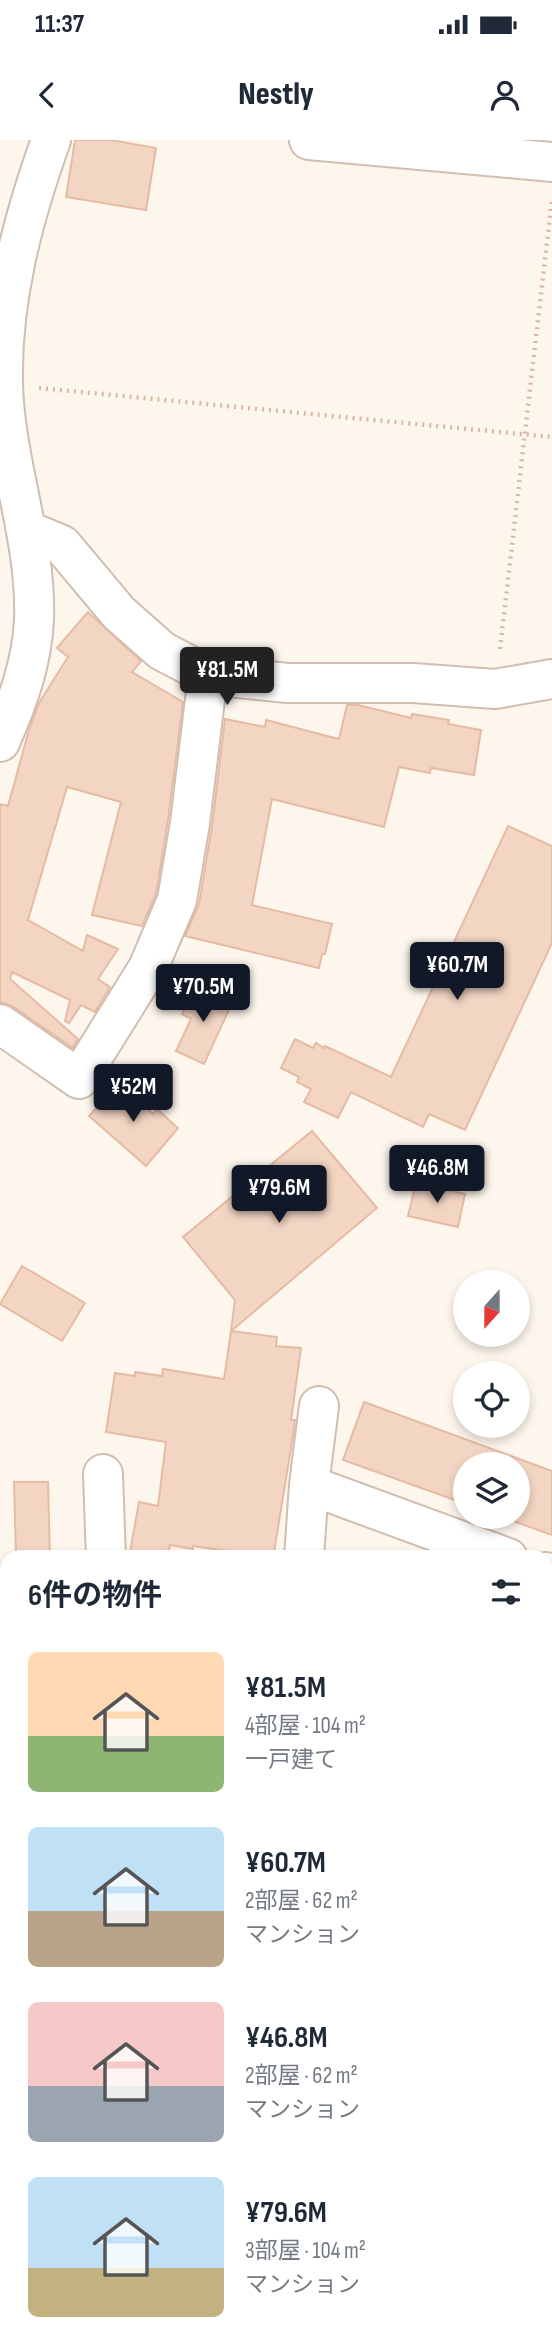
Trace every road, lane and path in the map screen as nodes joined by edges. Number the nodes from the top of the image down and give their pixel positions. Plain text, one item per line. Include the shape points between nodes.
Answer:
1 (51, 140) edge
2 (309, 140) edge
3 (552, 162) edge
4 (552, 194) edge
5 (3, 384) junction
6 (524, 434) junction
7 (552, 437) edge
8 (5, 442) edge
9 (26, 530) junction
10 (208, 676) junction
11 (552, 679) edge
12 (495, 689) junction
13 (0, 742) edge
14 (0, 1024) edge
15 (319, 1406) dead end
16 (103, 1474) dead end
17 (309, 1485) junction
18 (106, 1550) edge
19 (305, 1550) edge
20 (486, 1550) edge

1 - 5 street via 16,256
2 - 3 street
4 - 6 path
5 - 6 path
5 - 8 street
6 - 7 path
6 - 12 path
8 - 9 street
9 - 10 street via 62,545 119,613 162,650
9 - 13 street via 34,622 26,671
10 - 12 street
10 - 14 street via 177,900 148,968 79,1079
11 - 12 street
15 - 17 street
16 - 18 street
17 - 19 street
17 - 20 street

